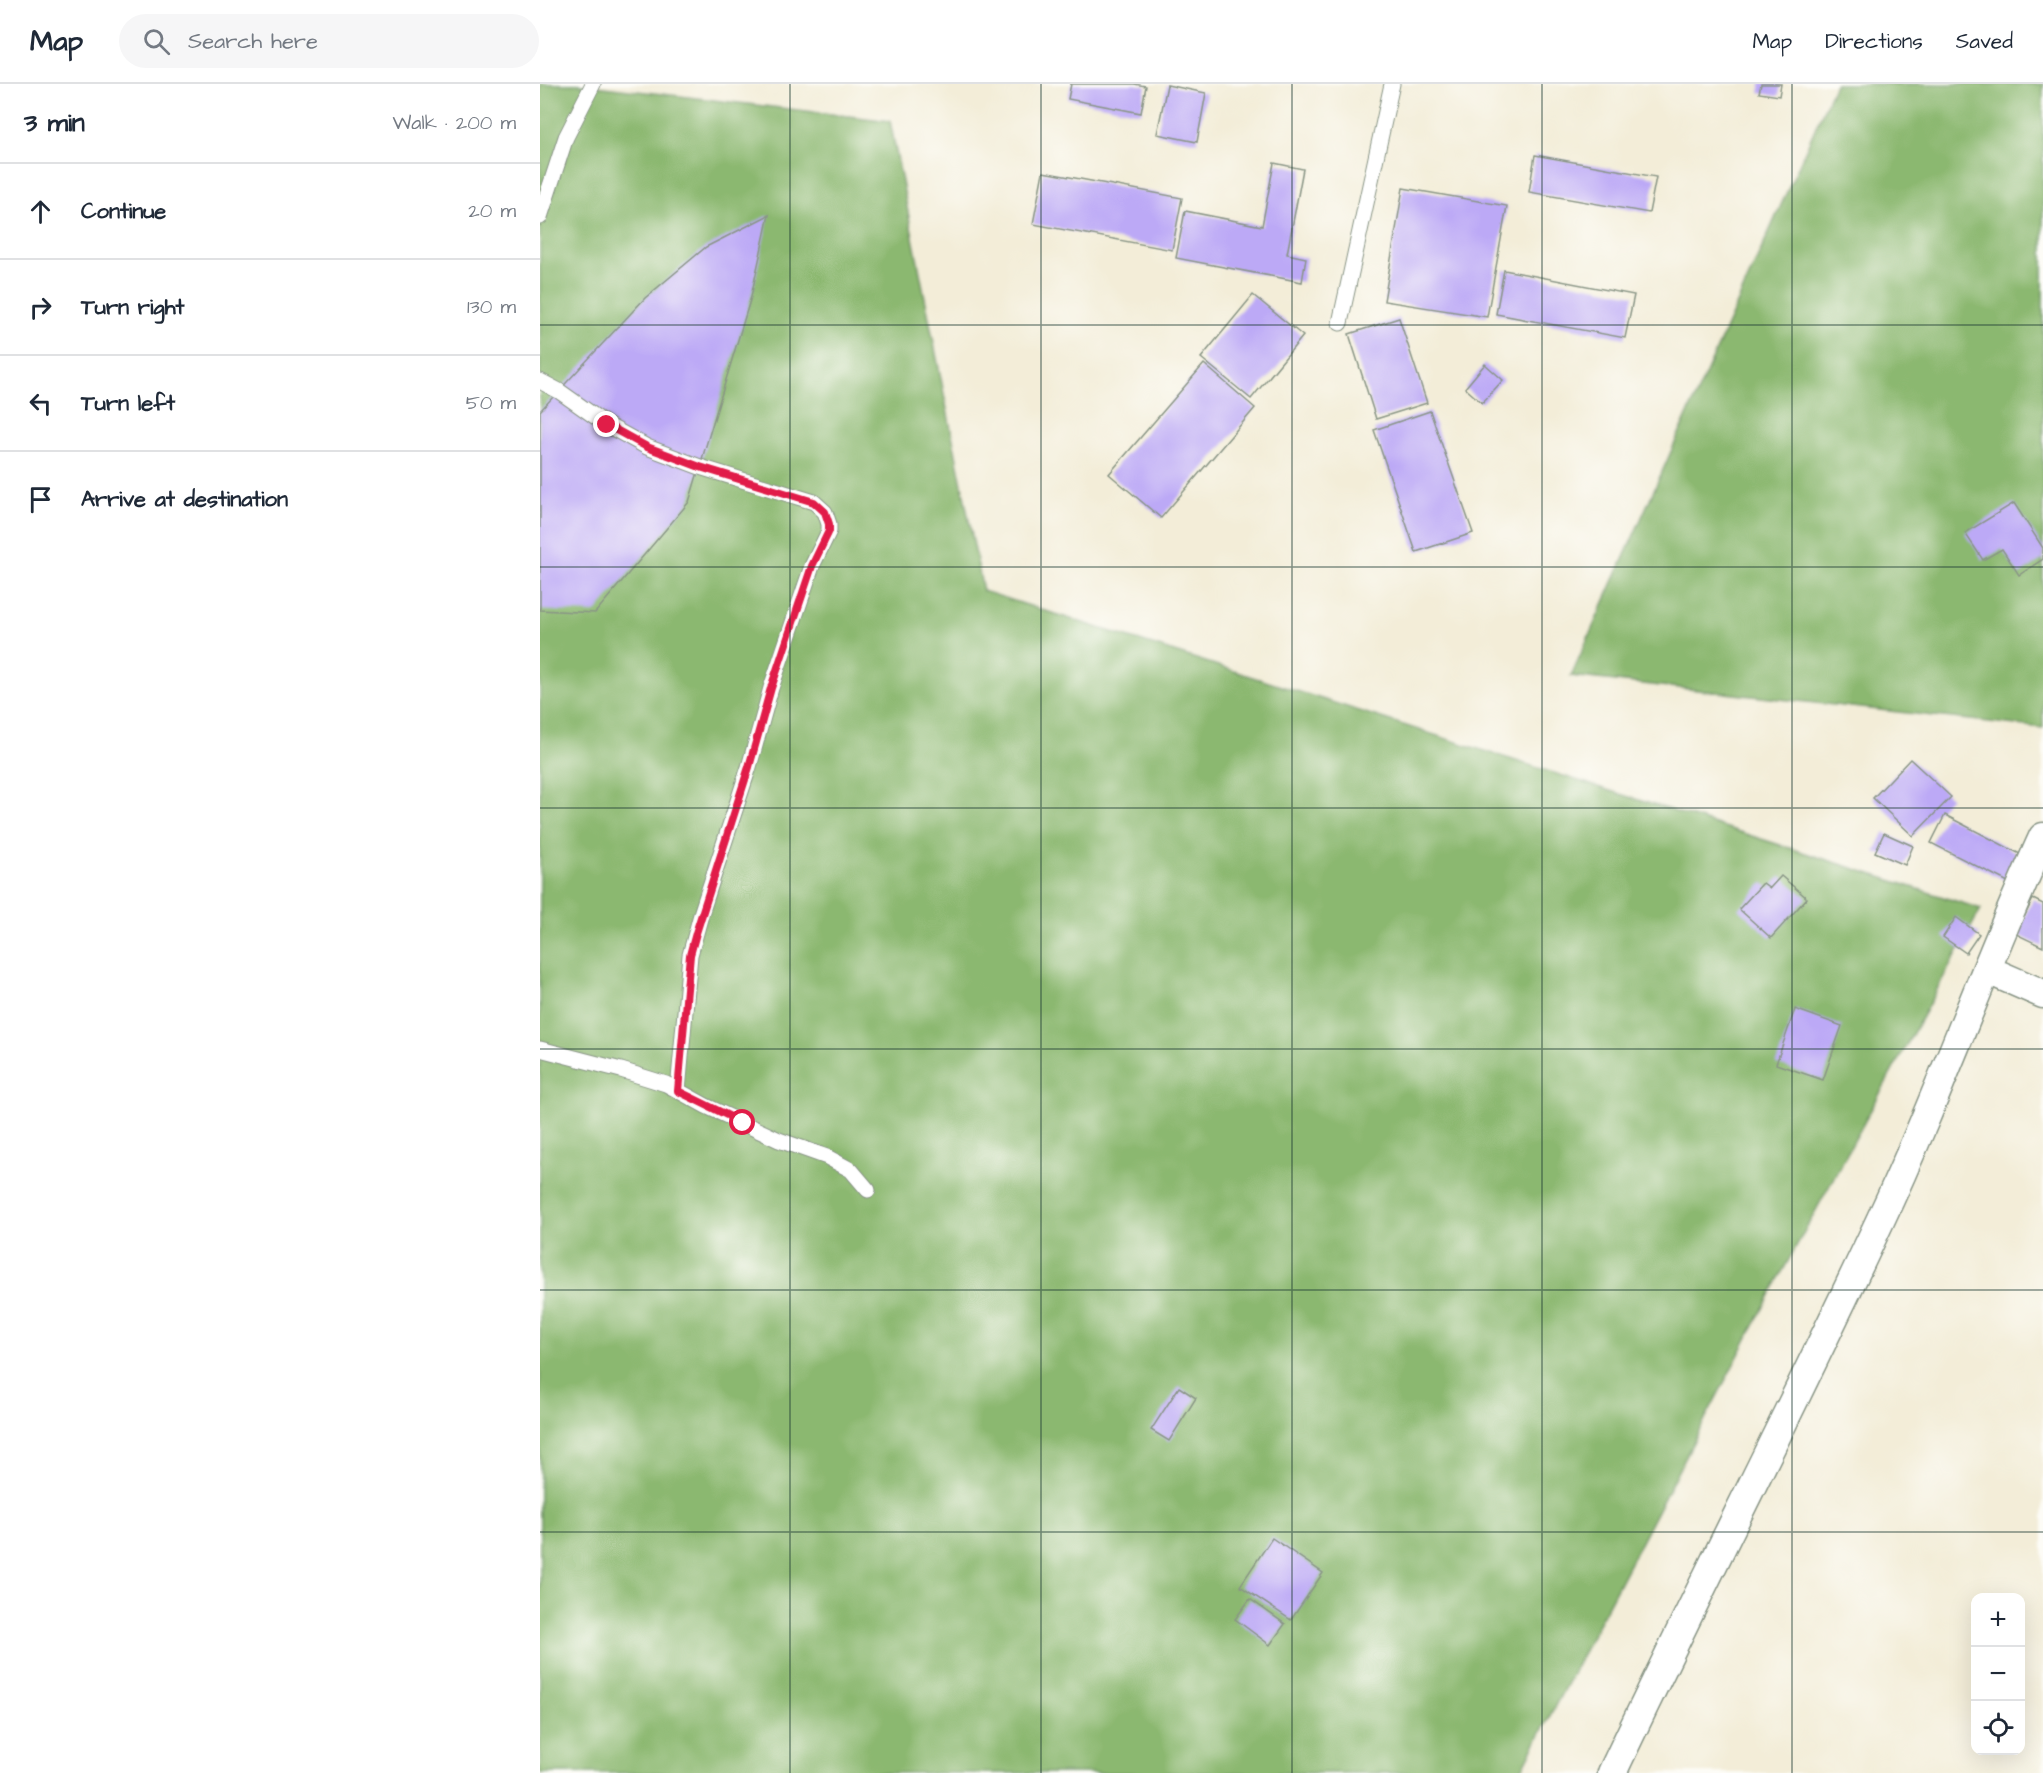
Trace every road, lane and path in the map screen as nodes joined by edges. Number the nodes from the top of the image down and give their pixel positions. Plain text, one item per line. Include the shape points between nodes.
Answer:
1 (593, 84) edge
2 (1392, 84) edge
3 (540, 217) edge
4 (1340, 323) dead end
5 (540, 381) edge
6 (2043, 837) edge
7 (1988, 970) junction
8 (2043, 994) edge
9 (540, 1049) edge
10 (678, 1091) junction
11 (868, 1190) dead end
12 (1612, 1773) edge

1 - 3 lane via 566,137
2 - 4 lane
5 - 10 lane via 647,447 814,502 825,512 829,524 771,688 690,955
6 - 7 street via 2010,908
7 - 8 street
7 - 12 street via 1880,1222
9 - 10 lane via 621,1070
10 - 11 lane via 779,1140 827,1157 851,1170

